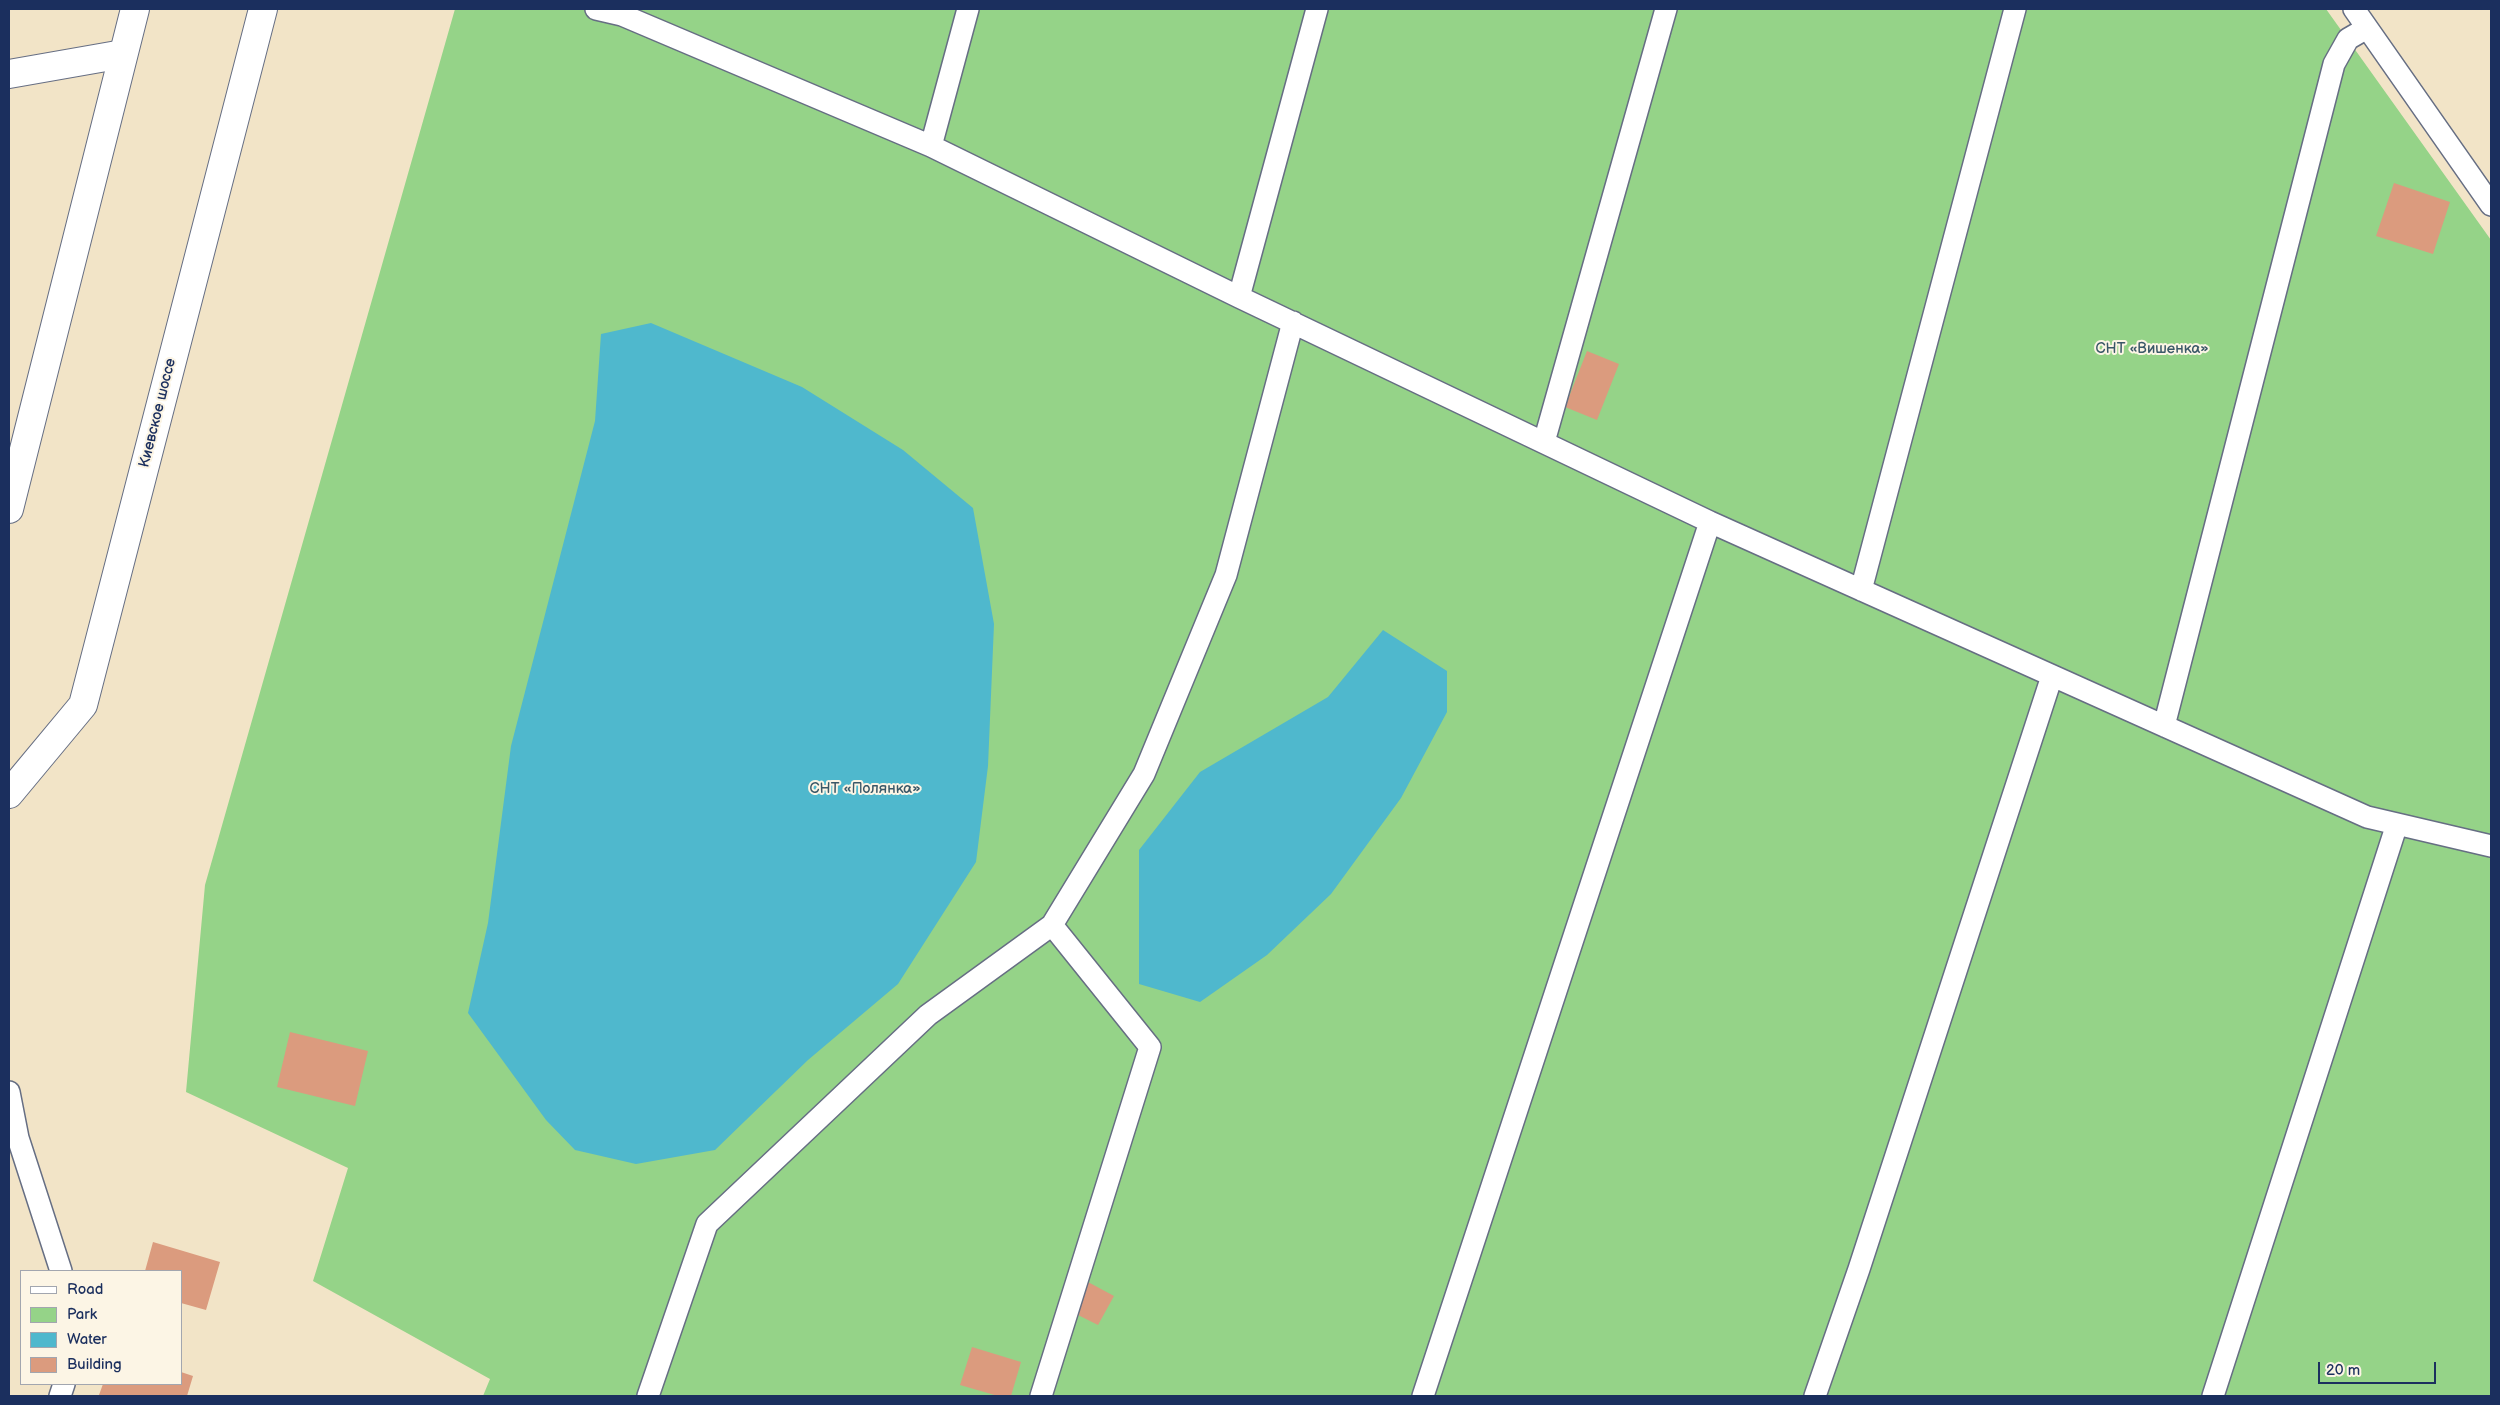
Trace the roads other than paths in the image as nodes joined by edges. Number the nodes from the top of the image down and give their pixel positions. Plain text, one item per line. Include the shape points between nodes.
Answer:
1 (135, 9) edge
2 (263, 9) edge
3 (596, 9) edge
4 (968, 9) edge
5 (1317, 9) edge
6 (1666, 9) edge
7 (2015, 9) edge
8 (2354, 9) edge
9 (623, 12) edge
10 (2367, 28) junction
11 (123, 54) junction
12 (9, 74) edge
13 (931, 146) junction
14 (2491, 205) edge
15 (1239, 297) junction
16 (1293, 322) junction
17 (1544, 442) junction
18 (9, 509) edge
19 (1710, 522) junction
20 (1861, 590) junction
21 (2052, 676) junction
22 (2164, 726) junction
23 (9, 794) edge
24 (2397, 824) junction
25 (2490, 843) edge
26 (1052, 925) junction
27 (9, 1092) edge
28 (62, 1270) edge
29 (648, 1396) edge
30 (1041, 1396) edge
31 (1423, 1396) edge
32 (1816, 1396) edge
33 (2213, 1396) edge

1 - 11 main road
2 - 23 main road, Киевское шоссе via 83,705
3 - 9 lane
4 - 13 lane
5 - 15 lane
6 - 17 lane
7 - 20 lane
8 - 10 lane
9 - 13 lane
10 - 14 lane
10 - 22 lane via 2348,39 2334,64
11 - 12 main road
11 - 18 main road
13 - 15 lane
15 - 16 lane
16 - 17 lane
16 - 26 lane via 1226,575 1144,774
17 - 19 lane
19 - 20 lane
19 - 31 lane
20 - 21 lane
21 - 22 lane
21 - 32 lane
22 - 24 lane via 2367,817
24 - 25 lane
24 - 33 lane
26 - 29 lane via 928,1015 707,1224
26 - 30 lane via 1150,1047
27 - 28 lane via 18,1138

